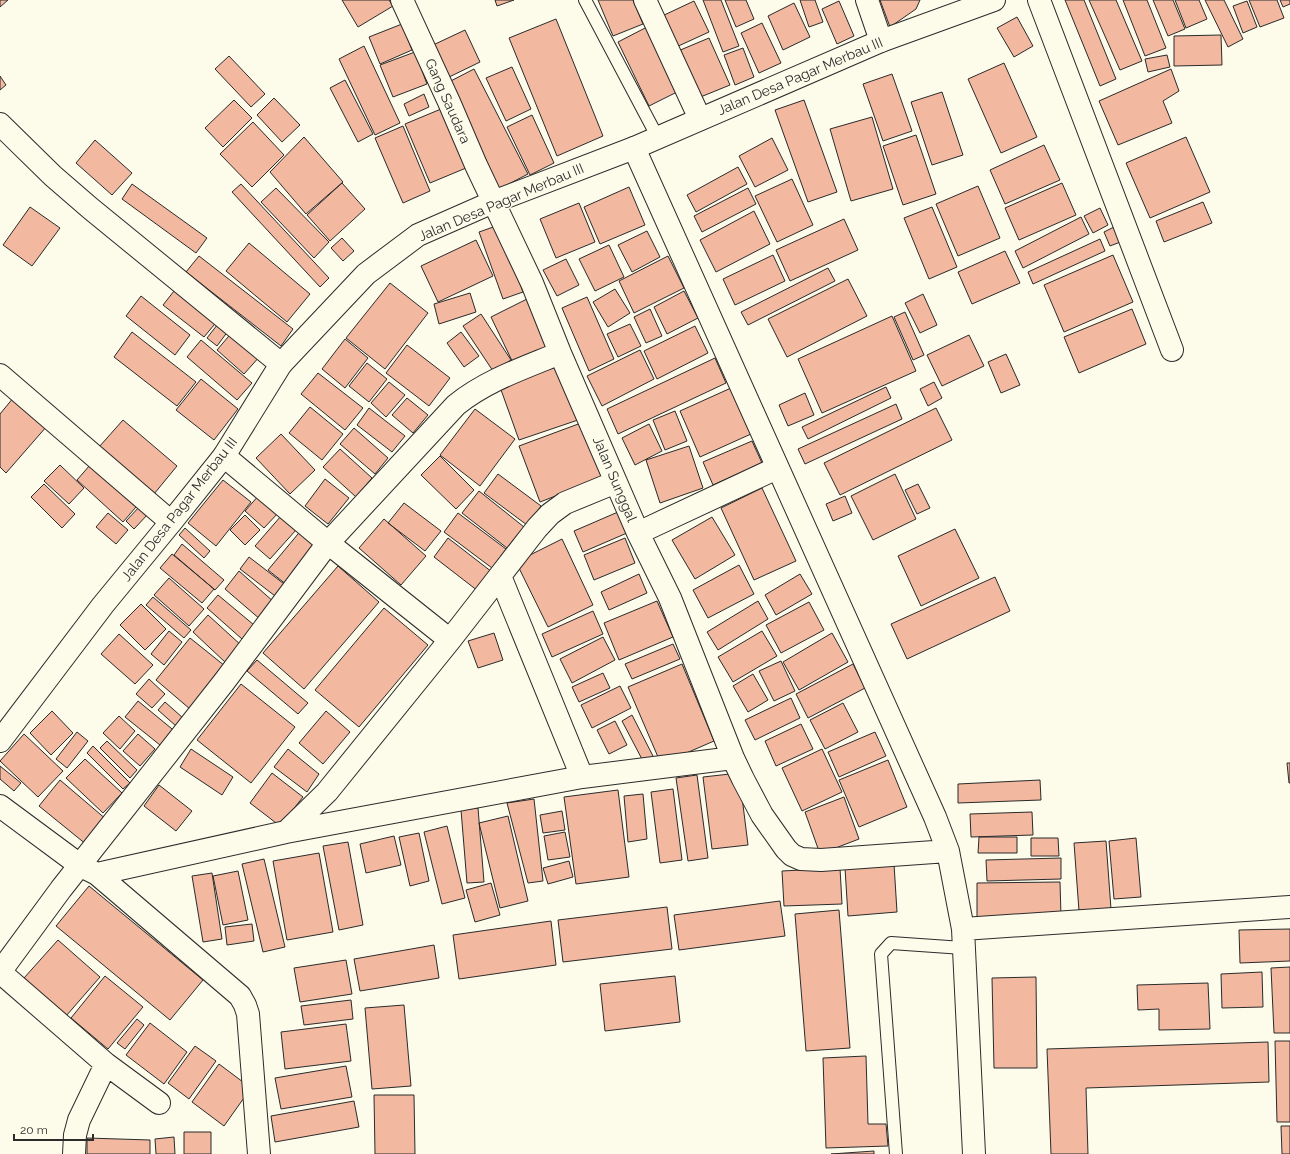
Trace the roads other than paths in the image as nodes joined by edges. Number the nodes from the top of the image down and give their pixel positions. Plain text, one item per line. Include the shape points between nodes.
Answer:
1 (402, 0) edge
2 (585, 0) edge
3 (645, 0) edge
4 (867, 0) edge
5 (994, 0) edge
6 (1039, 0) edge
7 (881, 41) junction
8 (700, 118) junction
9 (0, 124) edge
10 (658, 138) junction
11 (634, 148) junction
12 (493, 202) junction
13 (1172, 350) dead end
14 (560, 353) junction
15 (281, 364) junction
16 (0, 375) edge
17 (224, 456) junction
18 (777, 468) junction
19 (616, 482) junction
20 (171, 522) junction
21 (638, 533) junction
22 (328, 543) junction
23 (500, 576) junction
24 (450, 640) junction
25 (0, 741) edge
26 (733, 758) junction
27 (582, 778) junction
28 (0, 806) edge
29 (286, 832) junction
30 (948, 851) junction
31 (89, 870) junction
32 (1290, 907) edge
33 (963, 938) junction
34 (0, 972) edge
35 (106, 1064) junction
36 (159, 1104) dead end
37 (74, 1154) edge
38 (259, 1154) edge
39 (896, 1154) edge
40 (974, 1154) edge

1 - 12 street, Gang Saudara
2 - 10 lane
3 - 8 street
4 - 7 street
5 - 7 street, Jalan Desa Pagar Merbau III
6 - 13 street
7 - 8 street, Jalan Desa Pagar Merbau III
8 - 10 street, Jalan Desa Pagar Merbau III
9 - 15 street via 64,185
10 - 11 street, Jalan Desa Pagar Merbau III
11 - 12 street, Jalan Desa Pagar Merbau III
11 - 18 street
12 - 14 street, Jalan Sunggal via 532,283
12 - 15 street, Jalan Desa Pagar Merbau III via 418,235 366,274
14 - 19 street, Jalan Sunggal
14 - 22 street via 490,382 456,405
15 - 17 street, Jalan Desa Pagar Merbau III
16 - 20 street
17 - 20 street, Jalan Desa Pagar Merbau III
17 - 22 street
18 - 21 street
18 - 30 street
19 - 21 street, Jalan Sunggal
19 - 23 street via 565,503 550,514
20 - 25 street, Jalan Desa Pagar Merbau III via 103,605
21 - 26 street, Jalan Sunggal via 670,598
22 - 24 street
22 - 31 street via 224,682 134,795
23 - 24 street
23 - 27 street
24 - 29 street via 327,792
26 - 27 street
26 - 30 street, Jalan Sunggal via 762,815 786,849 801,859 821,860
27 - 29 street
28 - 31 street
29 - 31 street
30 - 33 street
31 - 34 street via 61,889
31 - 38 street via 240,996 248,1014
32 - 33 street
33 - 39 lane via 891,943 881,954
33 - 40 street
34 - 35 street
35 - 36 street
35 - 37 street via 78,1120

